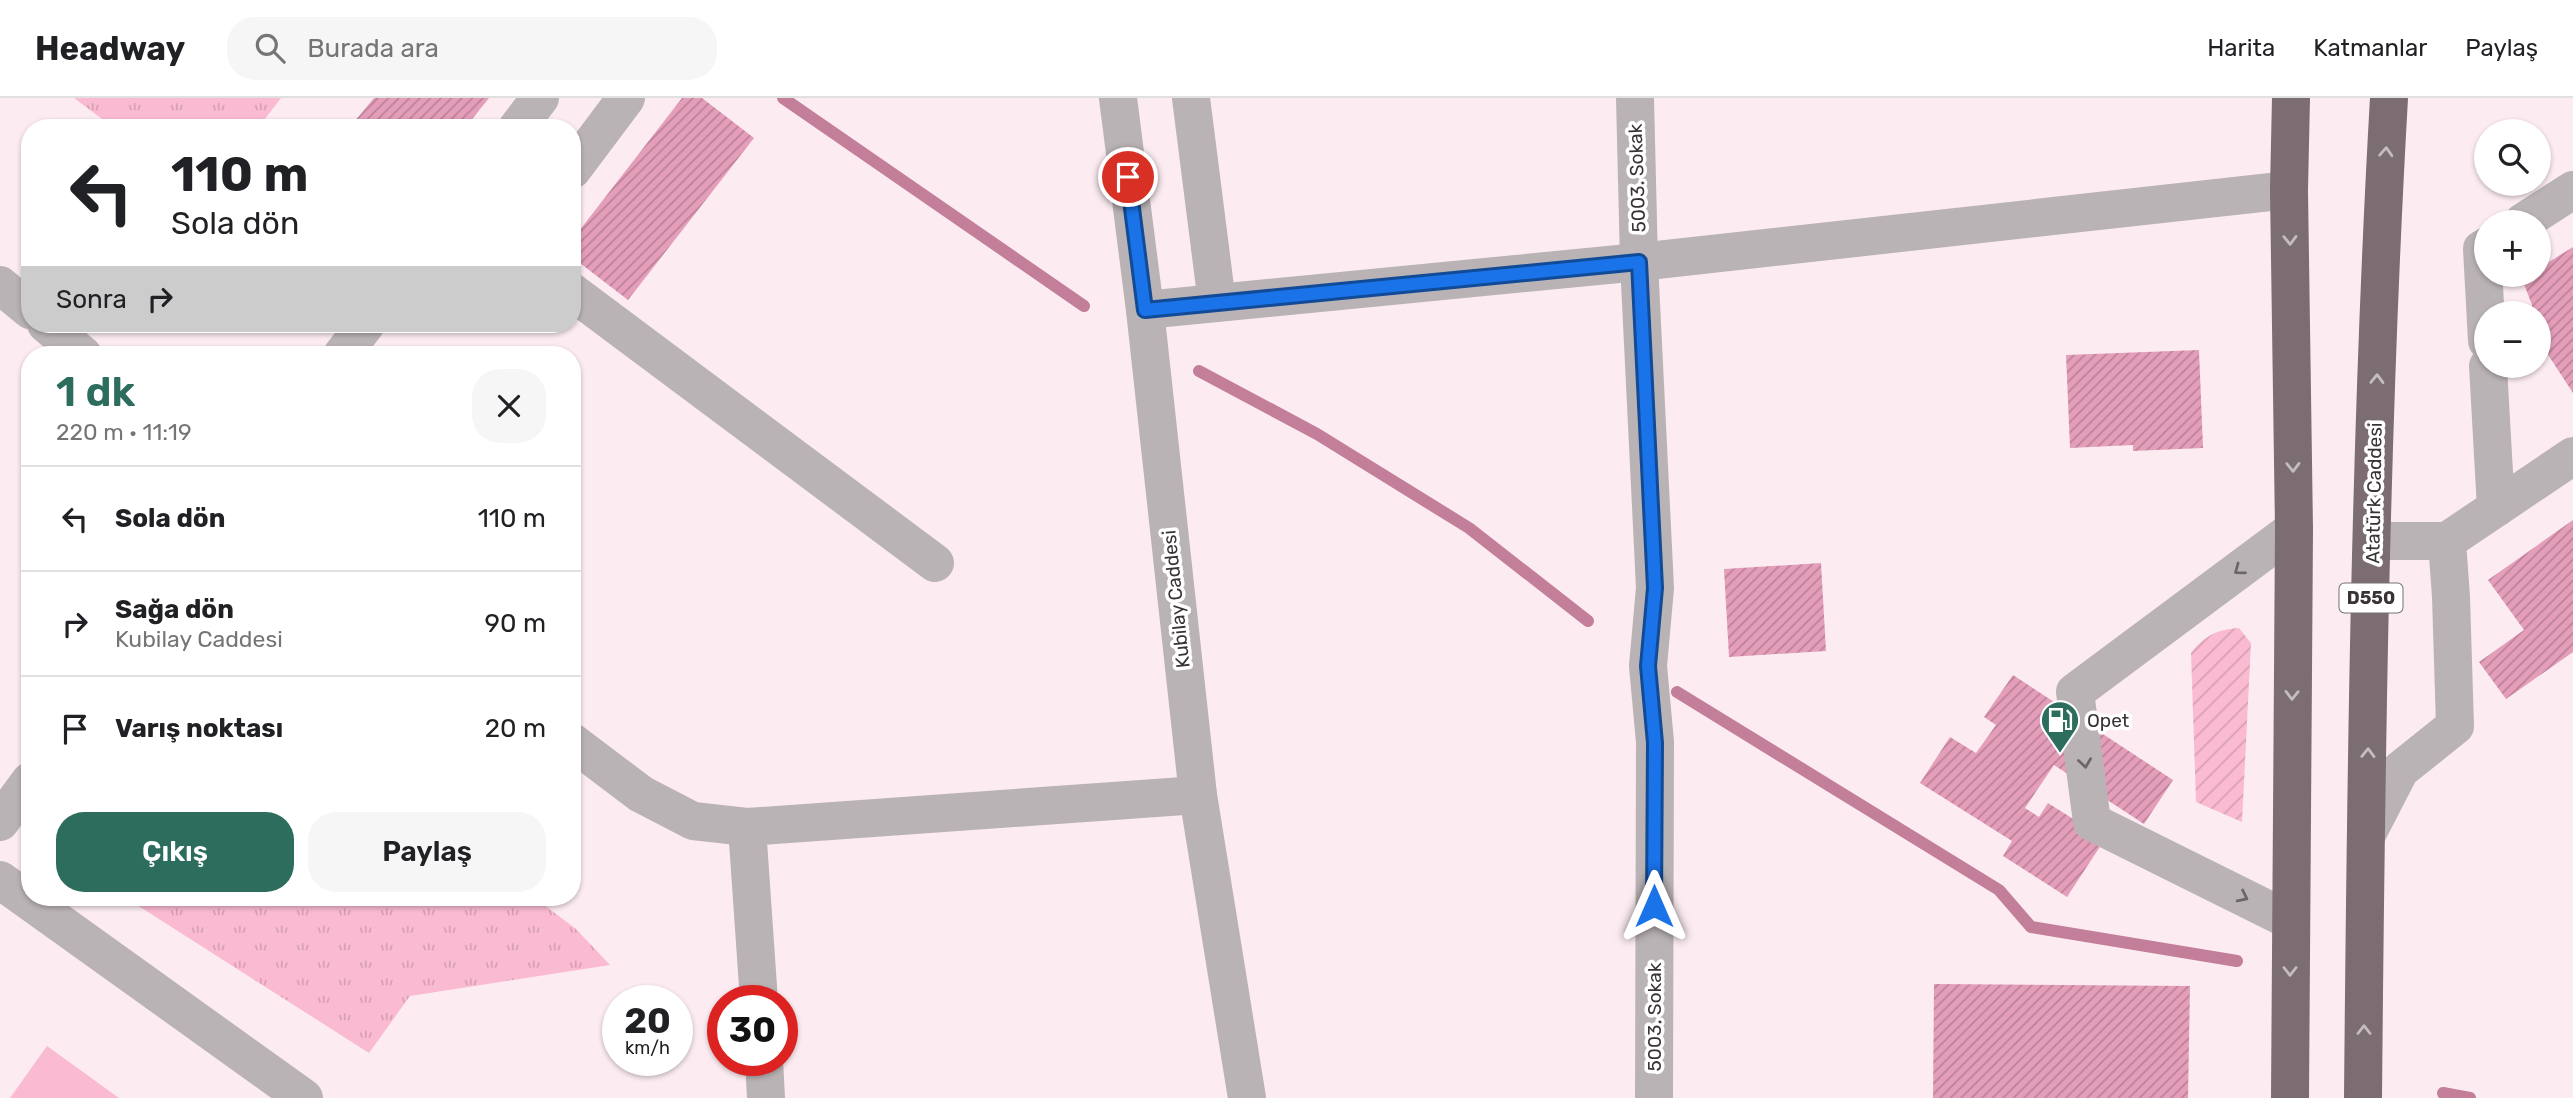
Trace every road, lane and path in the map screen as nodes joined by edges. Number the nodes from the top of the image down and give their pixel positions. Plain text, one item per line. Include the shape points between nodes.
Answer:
1 (540, 98) edge
2 (626, 98) edge
3 (1118, 98) edge
4 (1191, 98) edge
5 (1635, 98) edge
6 (2291, 98) edge
7 (2389, 98) edge
8 (524, 119) edge
9 (581, 158) edge
10 (2289, 190) junction
11 (2573, 190) edge
12 (2542, 210) edge
13 (1639, 262) junction
14 (0, 285) edge
15 (581, 299) edge
16 (21, 302) edge
17 (1217, 303) junction
18 (1145, 310) junction
19 (57, 333) edge
20 (72, 346) edge
21 (2489, 378) edge
22 (2573, 456) edge
23 (2496, 508) junction
24 (2294, 529) junction
25 (2373, 541) junction
26 (2447, 541) junction
27 (934, 563) dead end
28 (581, 749) edge
29 (21, 793) edge
30 (1198, 795) junction
31 (0, 822) edge
32 (747, 827) junction
33 (2366, 836) junction
34 (0, 880) edge
35 (21, 895) edge
36 (36, 906) edge
37 (2290, 920) junction
38 (759, 985) edge
39 (765, 1076) edge
40 (304, 1098) edge
41 (766, 1098) edge
42 (1247, 1098) edge
43 (1654, 1098) edge
44 (2290, 1098) edge
45 (2363, 1098) edge

1 - 8 street
2 - 9 street
3 - 18 street, Kubilay Caddesi
4 - 17 street
5 - 13 street, 5003. Sokak
6 - 10 highway
25 -> 7 highway, Atatürk Caddesi / D550 via 2379,276
10 - 13 street
10 -> 24 highway
11 - 12 street
13 - 17 street
13 - 43 street, 5003. Sokak via 1655,588 1648,666 1655,743
14 - 16 street
15 - 27 street
17 - 18 street
18 - 30 street, Kubilay Caddesi
19 - 20 street
21 - 23 street
22 - 23 street
23 - 26 street
24 -> 37 highway
24 -> 37 street via 2075,692 2092,822
25 - 26 street
33 -> 25 highway, Atatürk Caddesi / D550
26 - 33 street via 2455,726 2400,770
28 - 32 street via 640,794 693,821
29 - 31 street
30 - 32 street
30 - 42 street, Kubilay Caddesi
32 - 38 street
45 -> 33 highway, Atatürk Caddesi / D550
34 - 35 street
36 - 40 street
37 -> 44 highway
39 - 41 street

